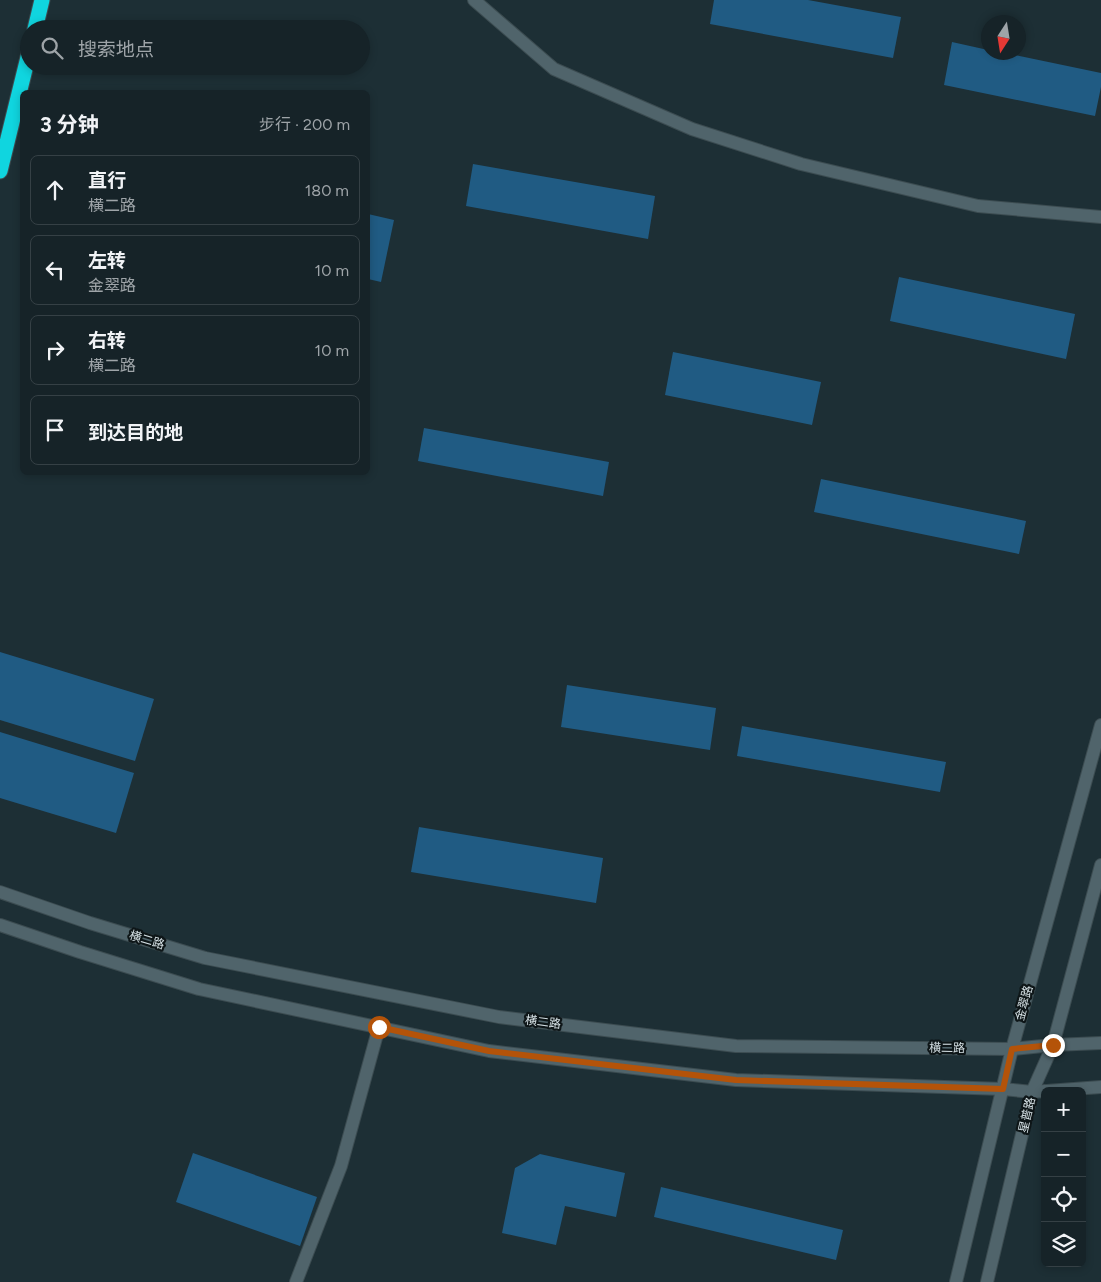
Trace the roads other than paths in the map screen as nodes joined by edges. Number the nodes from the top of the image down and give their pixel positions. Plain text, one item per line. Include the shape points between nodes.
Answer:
1 (42, 0) edge
2 (474, 0) edge
3 (37, 20) edge
4 (24, 75) edge
5 (0, 172) edge
6 (1101, 216) edge
7 (1101, 726) edge
8 (1101, 865) edge
9 (0, 892) edge
10 (0, 925) edge
11 (379, 1027) junction
12 (1101, 1043) edge
13 (1053, 1045) junction
14 (1012, 1049) junction
15 (1043, 1087) edge
16 (1101, 1087) edge
17 (1086, 1088) edge
18 (1003, 1089) junction
19 (1041, 1091) edge
20 (1041, 1094) edge
21 (296, 1282) edge
22 (956, 1282) edge
23 (987, 1282) edge

1 - 3 highway
2 - 6 street via 554,68 692,129 801,164 978,206
4 - 5 highway
7 - 14 street, 金翠路
8 - 13 street, 星普路
9 - 14 street, 横二路 via 205,958 499,1017 736,1046
10 - 11 street via 199,988
11 - 18 street via 489,1051 736,1080
11 - 21 street via 341,1166
12 - 13 street, 横二路
13 - 14 street, 横二路
13 - 15 street, 星普路
14 - 18 street, 金翠路
16 - 17 street
18 - 19 street
18 - 22 street, 金翠路
20 - 23 street, 星普路

